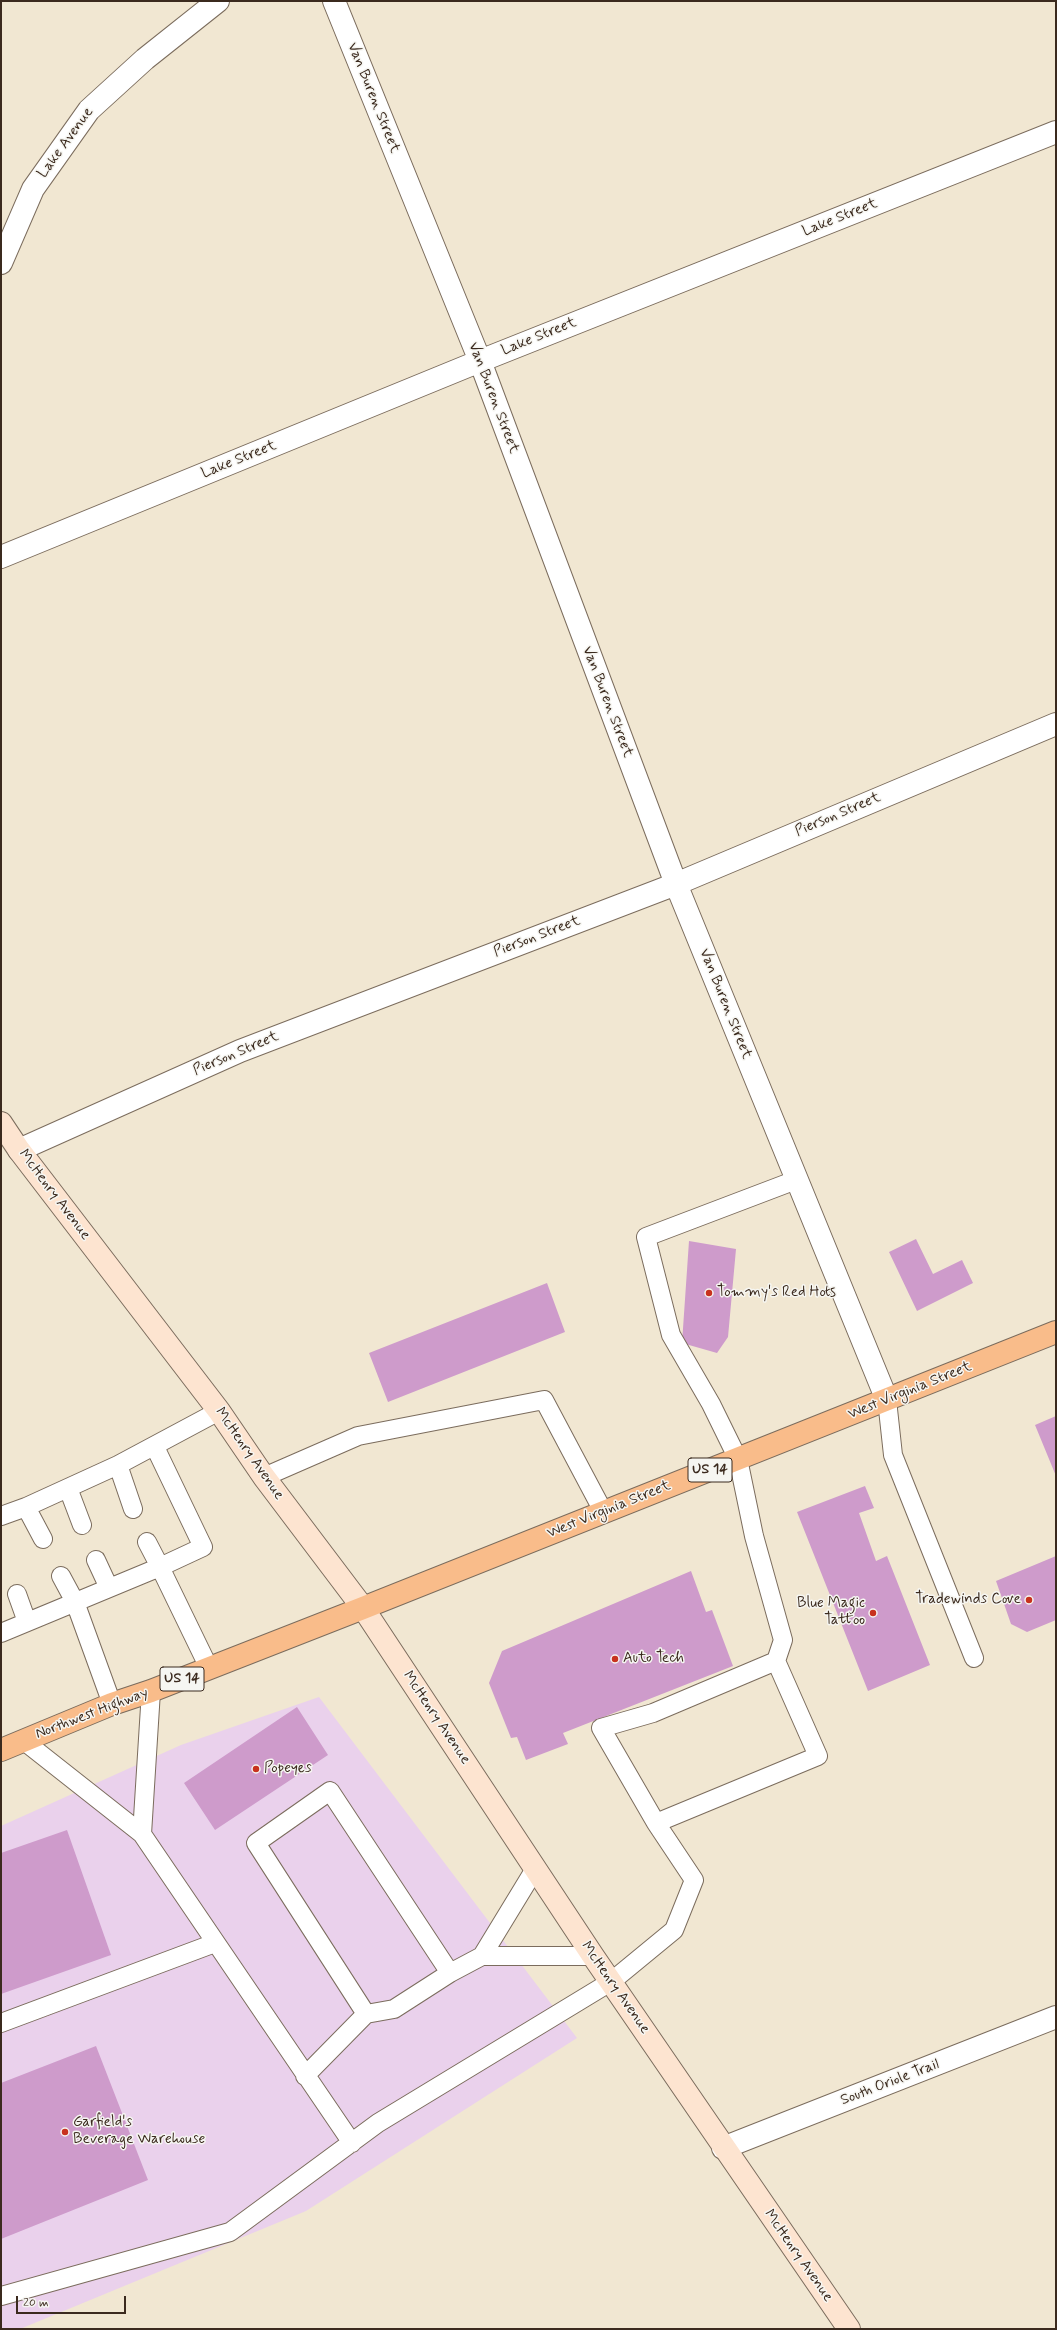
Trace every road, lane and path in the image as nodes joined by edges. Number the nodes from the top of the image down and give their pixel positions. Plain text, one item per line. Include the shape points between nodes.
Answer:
1 (218, 1) edge
2 (334, 1) edge
3 (1056, 132) edge
4 (1, 263) edge
5 (480, 361) junction
6 (1, 557) edge
7 (1056, 724) edge
8 (676, 884) junction
9 (1, 1123) edge
10 (19, 1150) junction
11 (796, 1180) junction
12 (1056, 1332) edge
13 (887, 1400) junction
14 (219, 1411) junction
15 (155, 1447) junction
16 (738, 1459) junction
17 (118, 1465) junction
18 (264, 1477) junction
19 (68, 1488) junction
20 (26, 1507) junction
21 (133, 1509) dead end
22 (604, 1513) junction
23 (1, 1516) edge
24 (82, 1524) dead end
25 (43, 1539) dead end
26 (147, 1542) dead end
27 (96, 1560) dead end
28 (160, 1568) junction
29 (61, 1576) dead end
30 (109, 1588) junction
31 (17, 1594) dead end
32 (75, 1602) junction
33 (363, 1608) junction
34 (27, 1622) junction
35 (1, 1633) edge
36 (974, 1658) dead end
37 (776, 1661) junction
38 (210, 1668) junction
39 (151, 1691) junction
40 (112, 1704) junction
41 (24, 1740) junction
42 (1, 1750) edge
43 (656, 1823) junction
44 (142, 1834) junction
45 (535, 1869) junction
46 (215, 1943) junction
47 (482, 1956) junction
48 (593, 1956) junction
49 (450, 1974) junction
50 (612, 1981) junction
51 (366, 2014) junction
52 (1056, 2017) edge
53 (1, 2023) edge
54 (305, 2076) junction
55 (352, 2143) junction
56 (723, 2148) junction
57 (1, 2296) edge
58 (849, 2329) edge

1 - 4 street, Lake Avenue via 145,59 89,110 33,189
2 - 5 street, Van Buren Street
3 - 5 street, Lake Street
5 - 6 street, Lake Street
5 - 8 street, Van Buren Street
7 - 8 street, Pierson Street
8 - 10 street, Pierson Street via 240,1051
8 - 11 street, Van Buren Street
9 - 10 street, McHenry Avenue
10 - 14 street, McHenry Avenue
11 - 13 street, Van Buren Street
11 - 16 lane via 646,1237 671,1335
12 - 13 main road, West Virginia Street / US 14
13 - 16 main road, West Virginia Street / US 14
13 - 36 lane via 893,1455
14 - 15 lane
14 - 18 street, McHenry Avenue
15 - 17 lane
15 - 28 lane via 203,1547
16 - 22 main road, West Virginia Street / US 14
16 - 37 lane via 754,1536 783,1640
17 - 19 lane
17 - 21 lane
18 - 22 lane via 358,1436 544,1400
18 - 33 street, McHenry Avenue
19 - 20 lane
19 - 24 lane
20 - 23 lane
20 - 25 lane
22 - 33 main road, West Virginia Street / US 14
26 - 28 lane
27 - 30 lane
28 - 30 lane
28 - 38 lane
29 - 32 lane
30 - 32 lane
31 - 34 lane
32 - 34 lane
32 - 40 lane
33 - 38 main road, Northwest Highway / US 14
33 - 45 street, McHenry Avenue
34 - 35 lane
37 - 43 lane via 818,1756
37 - 43 lane via 653,1713 601,1728
38 - 39 main road, Northwest Highway / US 14
39 - 40 main road, Northwest Highway / US 14
39 - 44 lane
40 - 41 main road, Northwest Highway / US 14
41 - 42 main road, Northwest Highway / US 14
41 - 44 lane
43 - 50 lane via 694,1880 674,1930
44 - 46 lane
45 - 47 lane
45 - 48 street, McHenry Avenue
46 - 53 lane
46 - 54 lane
47 - 48 lane
47 - 49 lane
48 - 50 street, McHenry Avenue
49 - 51 lane via 394,2009
49 - 51 lane via 330,1791 256,1843
50 - 55 lane via 378,2123
50 - 56 street, McHenry Avenue
51 - 54 lane
52 - 56 street, South Oriole Trail
54 - 55 lane
55 - 57 lane via 230,2232
56 - 58 street, McHenry Avenue

